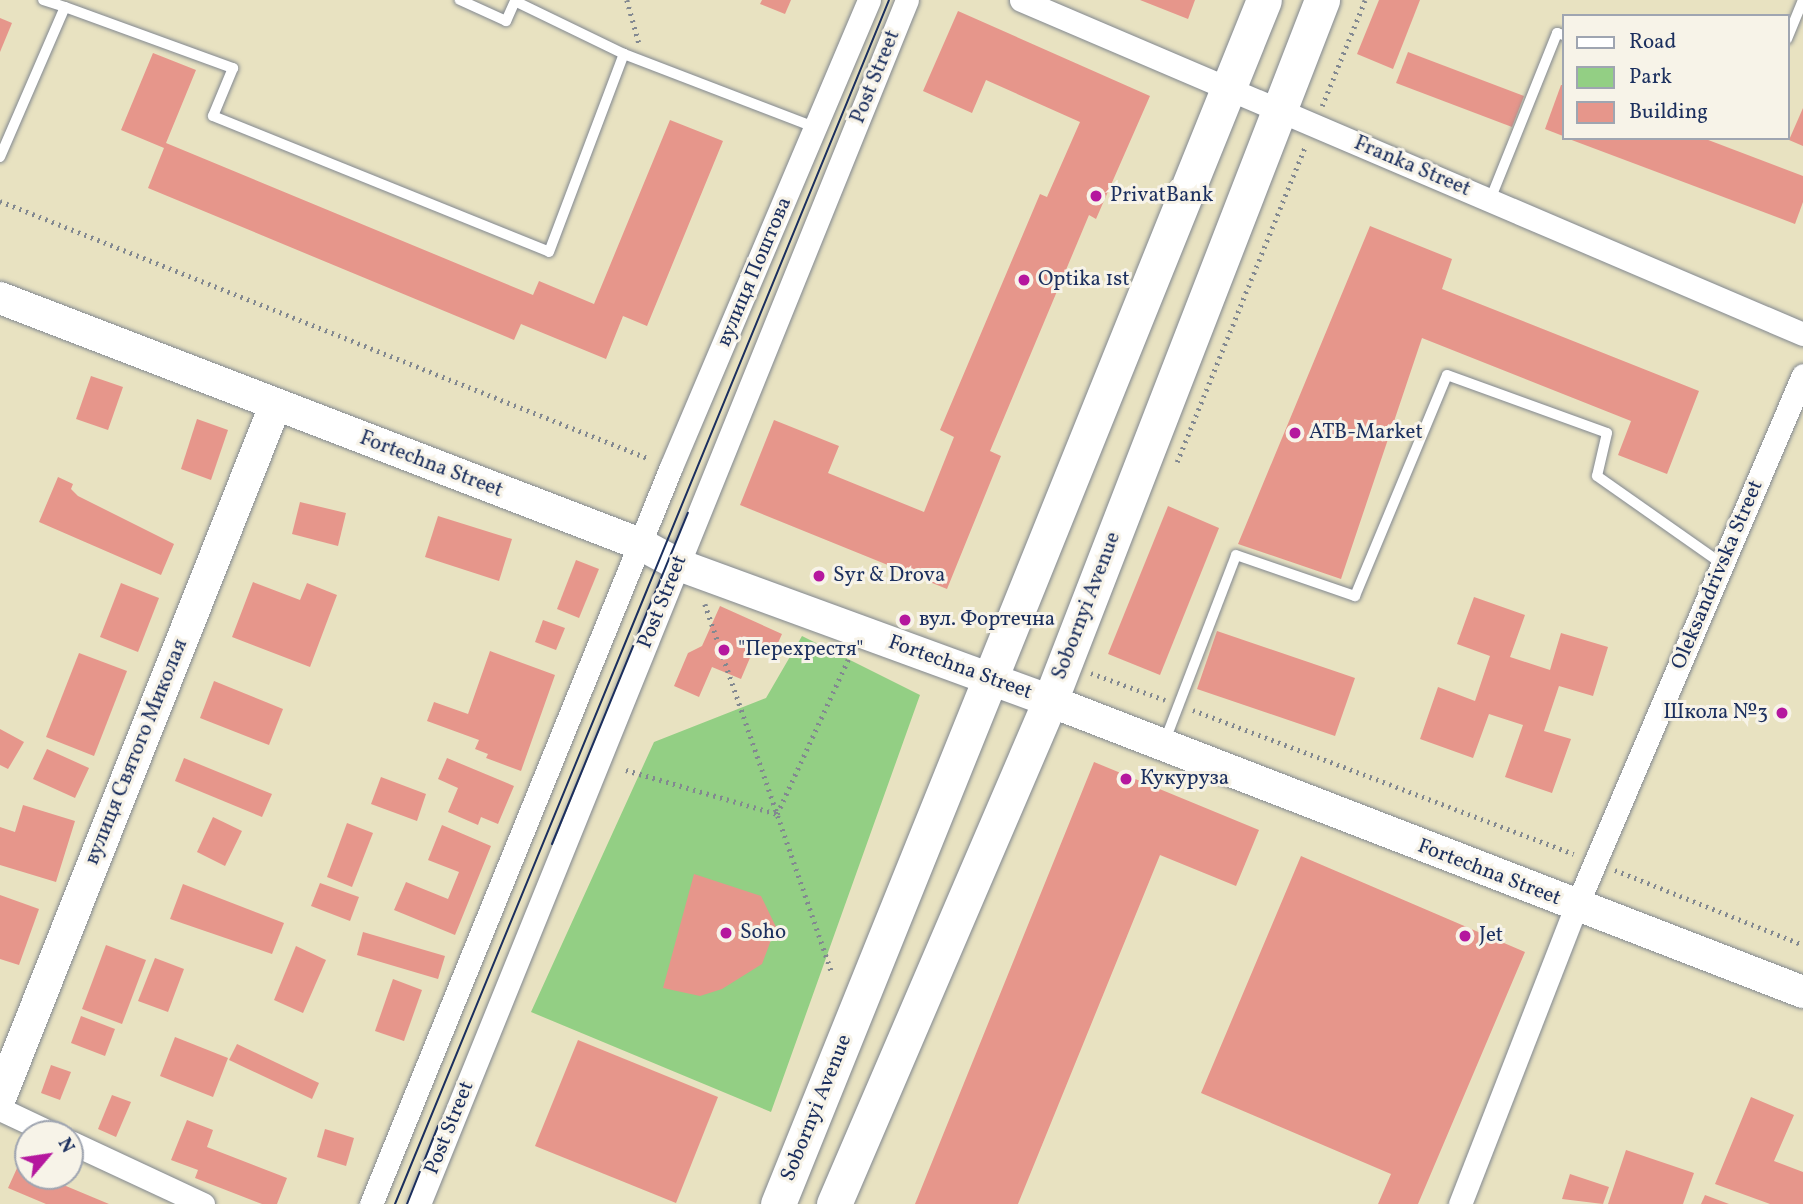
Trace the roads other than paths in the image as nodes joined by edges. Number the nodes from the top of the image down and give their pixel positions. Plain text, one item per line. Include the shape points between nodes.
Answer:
1 (43, 0) edge
2 (460, 0) edge
3 (870, 0) edge
4 (907, 0) edge
5 (1021, 0) edge
6 (1264, 0) edge
7 (1322, 0) edge
8 (1803, 0) edge
9 (65, 7) junction
10 (1789, 34) edge
11 (1562, 36) edge
12 (624, 54) junction
13 (1228, 90) junction
14 (1279, 111) junction
15 (817, 128) junction
16 (0, 157) edge
17 (1490, 200) junction
18 (0, 298) edge
19 (1803, 334) edge
20 (1803, 375) edge
21 (275, 406) junction
22 (640, 544) junction
23 (1722, 564) junction
24 (678, 565) junction
25 (991, 681) junction
26 (1050, 701) junction
27 (1163, 746) junction
28 (1576, 907) junction
29 (1803, 992) edge
30 (0, 1098) edge
31 (0, 1109) edge
32 (23, 1120) edge
33 (84, 1149) edge
34 (203, 1204) edge
35 (371, 1204) edge
36 (419, 1204) edge
37 (778, 1204) edge
38 (834, 1204) edge
39 (1460, 1204) edge

1 - 9 lane
2 - 12 lane via 506,22 515,1
3 - 15 street, вулиця Поштова
4 - 24 street, Post Street
5 - 13 street, Franka Street
6 - 13 main road, Sobornyi Avenue
7 - 14 main road, Sobornyi Avenue
8 - 10 lane
9 - 12 lane via 233,68 214,116 549,252
9 - 16 lane
11 - 17 lane via 1556,33
12 - 15 lane
13 - 14 street, Franka Street
13 - 25 main road, Sobornyi Avenue
14 - 17 street, Franka Street
14 - 26 main road, Sobornyi Avenue
15 - 22 street, вулиця Поштова
17 - 19 street, Franka Street
18 - 21 street, Fortechna Street
20 - 23 street, Oleksandrivska Street
21 - 22 street, Fortechna Street
21 - 30 street, вулиця Святого Миколая
22 - 24 street, Fortechna Street
22 - 35 street, Post Street
23 - 27 lane via 1597,476 1607,433 1447,375 1355,596 1236,555
23 - 28 street, Oleksandrivska Street
24 - 25 street, Fortechna Street
24 - 36 street, Post Street
25 - 26 street, Fortechna Street
25 - 37 main road, Sobornyi Avenue
26 - 27 street, Fortechna Street
26 - 38 main road, Sobornyi Avenue
27 - 28 street, Fortechna Street
28 - 29 street, Fortechna Street
28 - 39 street, Oleksandrivska Street
31 - 32 street
33 - 34 street

